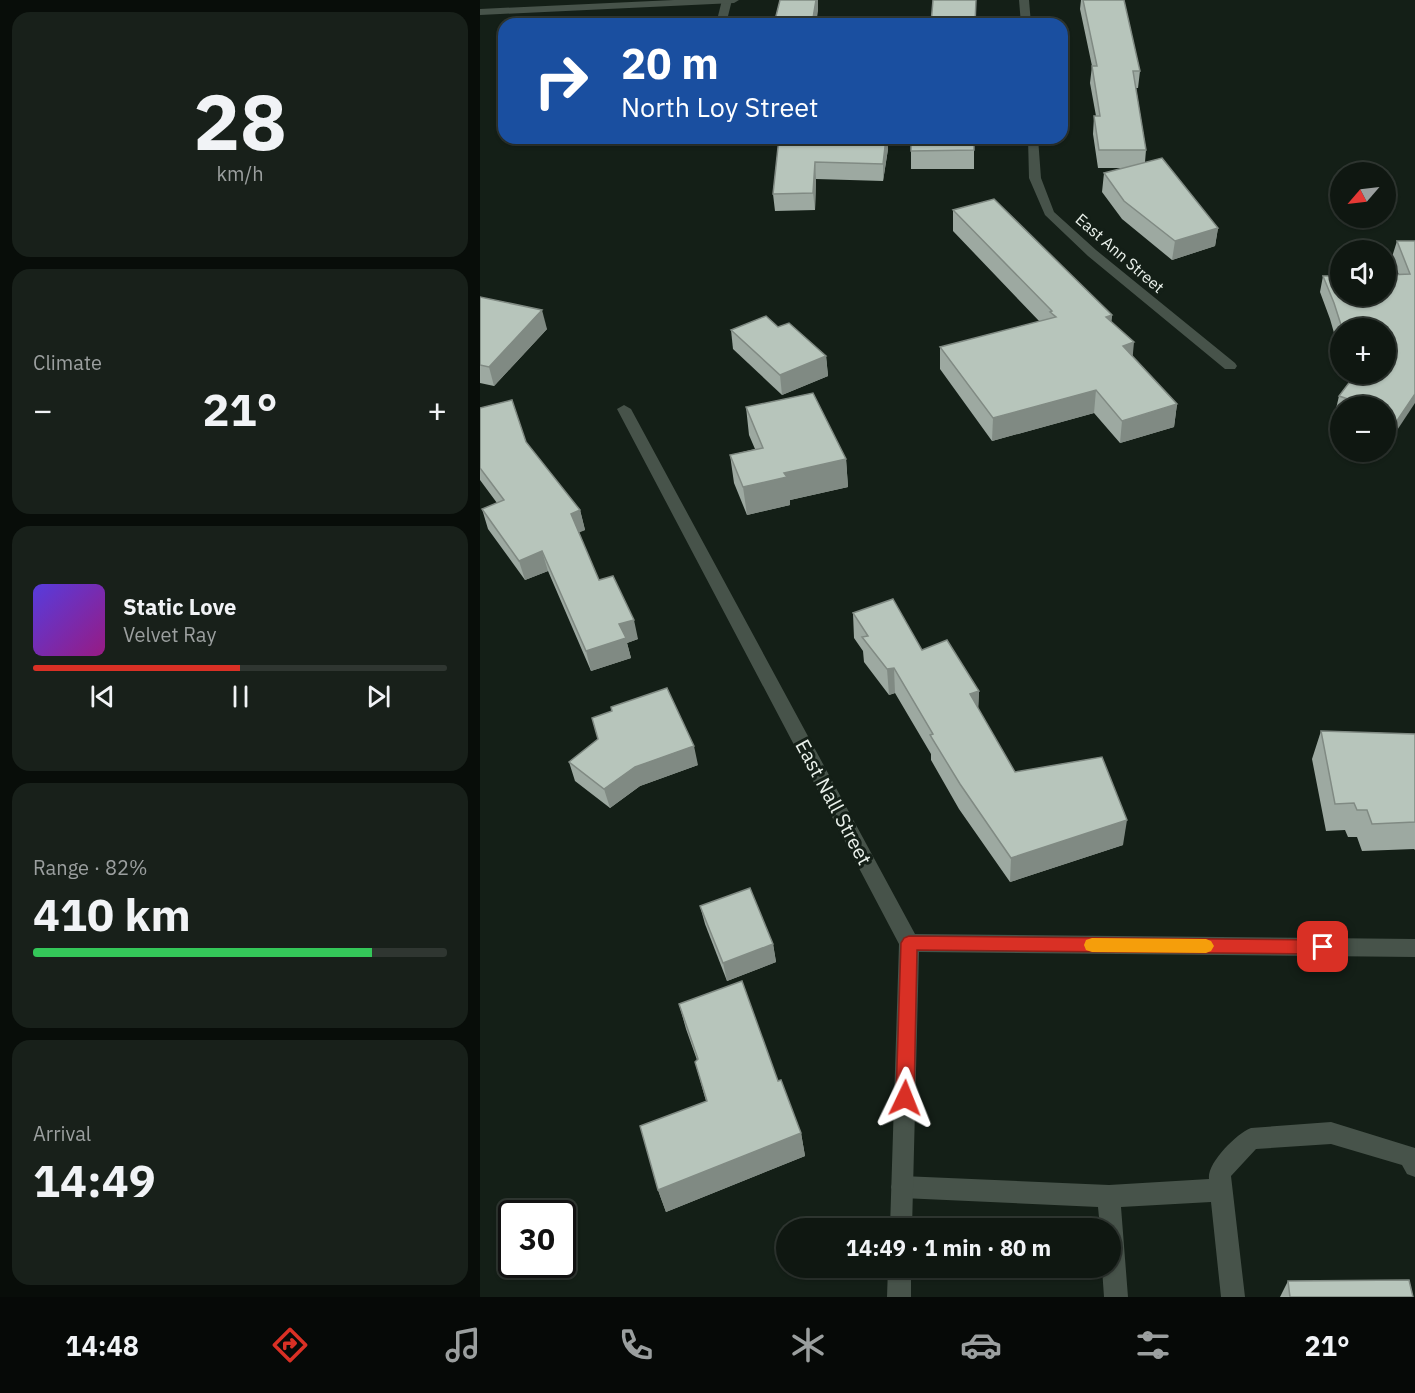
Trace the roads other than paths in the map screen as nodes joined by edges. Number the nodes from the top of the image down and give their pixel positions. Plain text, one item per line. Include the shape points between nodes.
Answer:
1 (727, 0) edge
2 (734, 0) edge
3 (1024, 0) edge
4 (480, 12) edge
5 (722, 18) edge
6 (1026, 18) edge
7 (1033, 144) edge
8 (1230, 366) dead end
9 (624, 409) dead end
10 (909, 943) junction
11 (1415, 948) edge
12 (1415, 1166) edge
13 (902, 1187) junction
14 (1221, 1190) junction
15 (1109, 1196) junction
16 (901, 1218) edge
17 (900, 1278) edge
18 (899, 1297) edge
19 (1116, 1297) edge
20 (1233, 1297) edge

1 - 2 street
1 - 4 street
1 - 5 street
3 - 6 street
7 - 8 street, East Ann Street via 1035,178 1049,213
9 - 10 street, East Nall Street
10 - 11 street
10 - 13 street, East Nall Street
12 - 14 street via 1408,1156 1331,1133 1251,1139 1220,1172
13 - 15 street
13 - 16 street, East Nall Street
14 - 15 street
14 - 20 street
15 - 19 street
17 - 18 street

